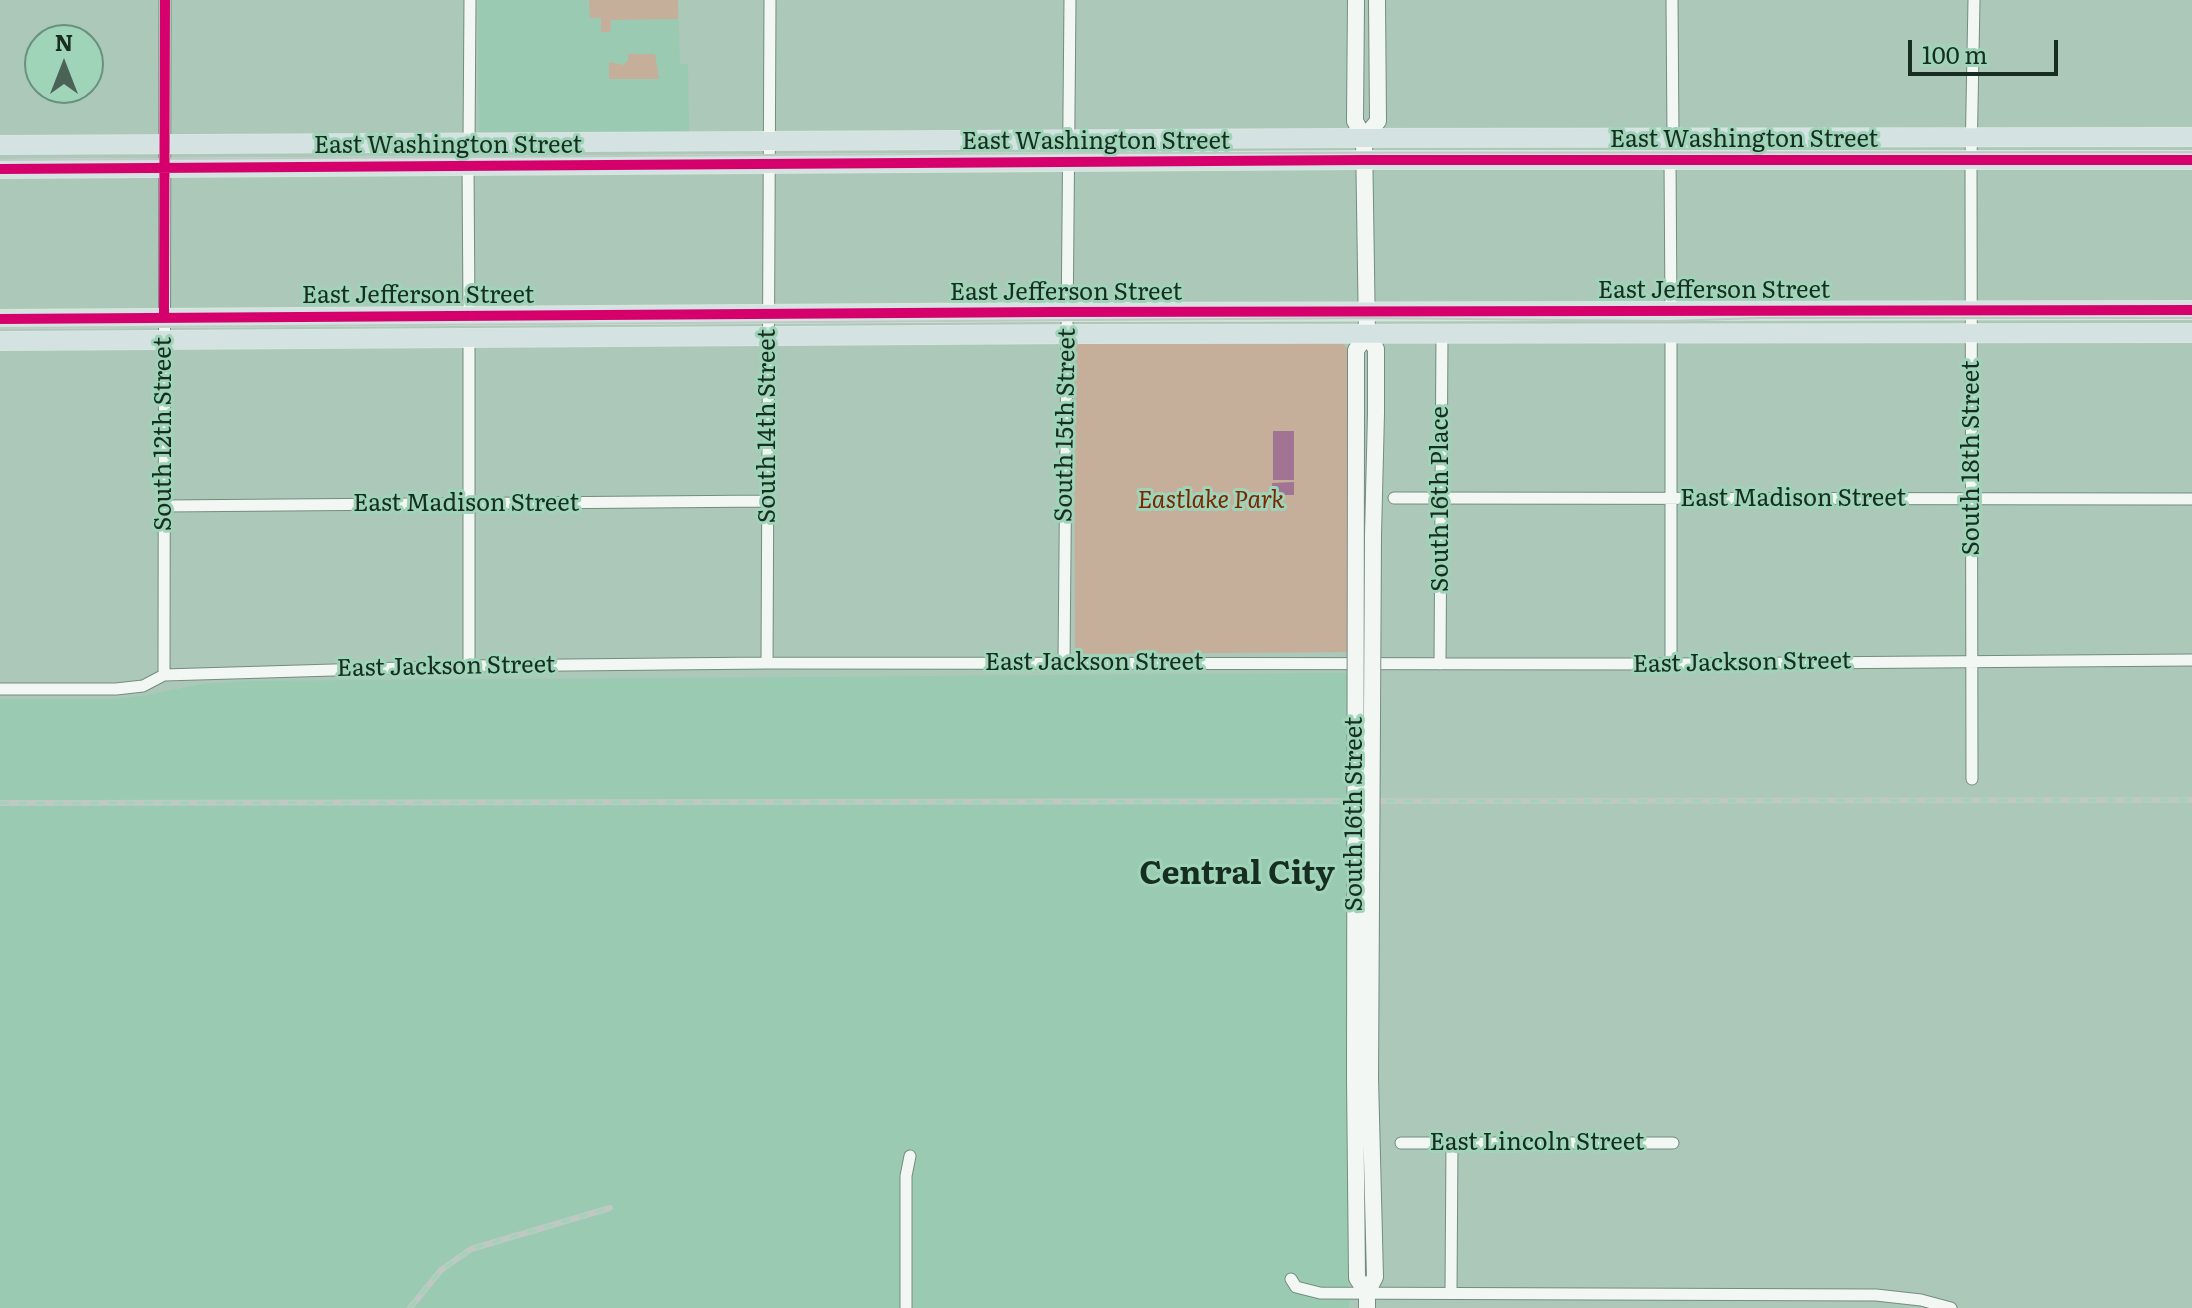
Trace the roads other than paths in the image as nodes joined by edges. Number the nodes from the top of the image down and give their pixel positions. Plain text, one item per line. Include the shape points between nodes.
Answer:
1 (165, 0) edge
2 (470, 0) edge
3 (770, 0) edge
4 (1070, 0) edge
5 (1356, 0) edge
6 (1377, 0) edge
7 (1672, 0) edge
8 (1974, 0) edge
9 (1520, 137) junction
10 (1673, 137) junction
11 (1971, 137) junction
12 (2123, 137) junction
13 (2192, 137) edge
14 (1364, 138) junction
15 (1069, 139) junction
16 (945, 141) junction
17 (768, 142) junction
18 (296, 143) junction
19 (469, 143) junction
20 (0, 145) edge
21 (165, 145) junction
22 (2192, 150) edge
23 (1364, 160) junction
24 (1624, 160) junction
25 (1670, 160) junction
26 (1971, 160) junction
27 (2192, 160) edge
28 (1041, 162) junction
29 (1068, 162) junction
30 (768, 164) junction
31 (425, 165) junction
32 (468, 165) junction
33 (0, 169) edge
34 (165, 169) junction
35 (1671, 310) junction
36 (2192, 310) edge
37 (1716, 311) junction
38 (1971, 311) junction
39 (2132, 311) junction
40 (1366, 312) junction
41 (1067, 313) junction
42 (1093, 313) junction
43 (768, 314) junction
44 (469, 316) junction
45 (518, 316) junction
46 (164, 317) junction
47 (0, 319) edge
48 (2192, 323) edge
49 (1841, 333) junction
50 (2192, 333) edge
51 (1442, 334) junction
52 (1671, 334) junction
53 (1972, 334) junction
54 (1066, 335) junction
55 (1210, 335) junction
56 (1367, 335) junction
57 (769, 337) junction
58 (469, 338) junction
59 (624, 339) junction
60 (0, 341) edge
61 (164, 341) junction
62 (1394, 498) dead end
63 (1441, 499) junction
64 (1670, 499) junction
65 (1972, 499) junction
66 (2192, 499) edge
67 (768, 501) junction
68 (469, 503) junction
69 (164, 506) junction
70 (1972, 660) junction
71 (2192, 660) edge
72 (767, 663) junction
73 (1064, 663) junction
74 (1440, 664) junction
75 (1671, 664) junction
76 (469, 666) junction
77 (164, 675) junction
78 (0, 689) edge
79 (1972, 779) dead end
80 (1362, 1078) junction
81 (1452, 1142) junction
82 (1401, 1143) dead end
83 (1673, 1143) dead end
84 (910, 1156) dead end
85 (1291, 1279) dead end
86 (1451, 1292) junction
87 (1367, 1300) edge
88 (906, 1308) edge
89 (1951, 1308) edge

1 - 21 street, South 12th Street
2 - 19 street
3 - 17 street, South 14th Street
4 - 15 street, South 15th Street
5 - 14 main road via 1355,121
6 - 14 main road via 1378,121
7 - 10 street
8 - 11 street, South 18th Street
9 - 10 main road, East Washington Street
9 - 14 main road, East Washington Street
9 - 24 main road
10 - 11 main road, East Washington Street
11 - 12 main road, East Washington Street
11 - 26 street, South 18th Street
12 - 13 main road, East Washington Street
12 - 22 main road, East Washington Street
14 - 15 main road, East Washington Street
14 - 23 main road, South 16th Street
15 - 16 main road, East Washington Street
15 - 29 street, South 15th Street
16 - 17 main road, East Washington Street
16 - 28 main road, East Washington Street
17 - 19 main road, East Washington Street
17 - 30 street, South 14th Street
18 - 19 main road, East Washington Street
18 - 21 main road, East Washington Street
18 - 31 main road, East Washington Street
20 - 21 main road, East Washington Street
21 - 34 street, South 12th Street
23 - 24 main road, East Washington Street
23 - 29 main road, East Washington Street
23 - 40 main road, South 16th Street
24 - 25 main road, East Washington Street
25 - 26 main road, East Washington Street
25 - 35 street
26 - 27 main road, East Washington Street
26 - 38 street, South 18th Street
28 - 29 main road, East Washington Street
28 - 30 main road, East Washington Street
29 - 41 street, South 15th Street
30 - 32 main road, East Washington Street
30 - 43 street, South 14th Street
31 - 32 main road, East Washington Street
31 - 34 main road, East Washington Street
32 - 44 street
33 - 34 main road, East Washington Street
34 - 46 street, South 12th Street
35 - 37 main road, East Jefferson Street
35 - 40 main road, East Jefferson Street
36 - 39 main road, East Jefferson Street
37 - 38 main road, East Jefferson Street
37 - 49 main road, East Jefferson Street
38 - 39 main road, East Jefferson Street
38 - 53 street, South 18th Street
39 - 48 main road, East Jefferson Street
40 - 42 main road, East Jefferson Street
40 - 56 main road, South 16th Street
41 - 42 main road, East Jefferson Street
41 - 43 main road, East Jefferson Street
41 - 54 street, South 15th Street
42 - 55 main road, East Jefferson Street
43 - 45 main road, East Jefferson Street
43 - 57 street, South 14th Street
44 - 45 main road, East Jefferson Street
44 - 46 main road, East Jefferson Street
45 - 59 main road
46 - 47 main road, East Jefferson Street
46 - 61 street, South 12th Street
49 - 52 main road, East Jefferson Street
49 - 53 main road, East Jefferson Street
50 - 53 main road, East Jefferson Street
51 - 52 main road, East Jefferson Street
51 - 56 main road, East Jefferson Street
51 - 63 street, South 16th Place
52 - 64 street
53 - 65 street, South 18th Street
54 - 55 main road, East Jefferson Street
54 - 57 main road, East Jefferson Street
54 - 73 street, South 15th Street
55 - 56 main road, East Jefferson Street
56 - 80 main road, South 16th Street, bridge via 1376,349 1376,413
56 - 80 main road, South 16th Street, bridge via 1356,350
57 - 59 main road, East Jefferson Street
57 - 67 street, South 14th Street
58 - 59 main road, East Jefferson Street
58 - 61 main road, East Jefferson Street
58 - 68 street
60 - 61 main road, East Jefferson Street
61 - 69 street, South 12th Street
62 - 63 street, East Madison Street
63 - 64 street, East Madison Street
63 - 74 street, South 16th Place
64 - 65 street, East Madison Street
64 - 75 street
65 - 66 street, East Madison Street
65 - 70 street, South 18th Street
67 - 68 street, East Madison Street
67 - 72 street, South 14th Street
68 - 69 street, East Madison Street
68 - 76 street
69 - 77 street, South 12th Street
70 - 71 street, East Jackson Street
70 - 75 street, East Jackson Street
70 - 79 street, South 18th Street
72 - 73 street, East Jackson Street
72 - 76 street, East Jackson Street
73 - 74 street, East Jackson Street
74 - 75 street, East Jackson Street
76 - 77 street, East Jackson Street
77 - 78 street, East Jackson Street via 143,686 116,689
80 - 87 main road, South 16th Street via 1357,1278
81 - 82 street, East Lincoln Street
81 - 83 street, East Lincoln Street
81 - 86 street
84 - 88 street
85 - 87 street via 1310,1292
86 - 87 street
86 - 89 street via 1876,1295

